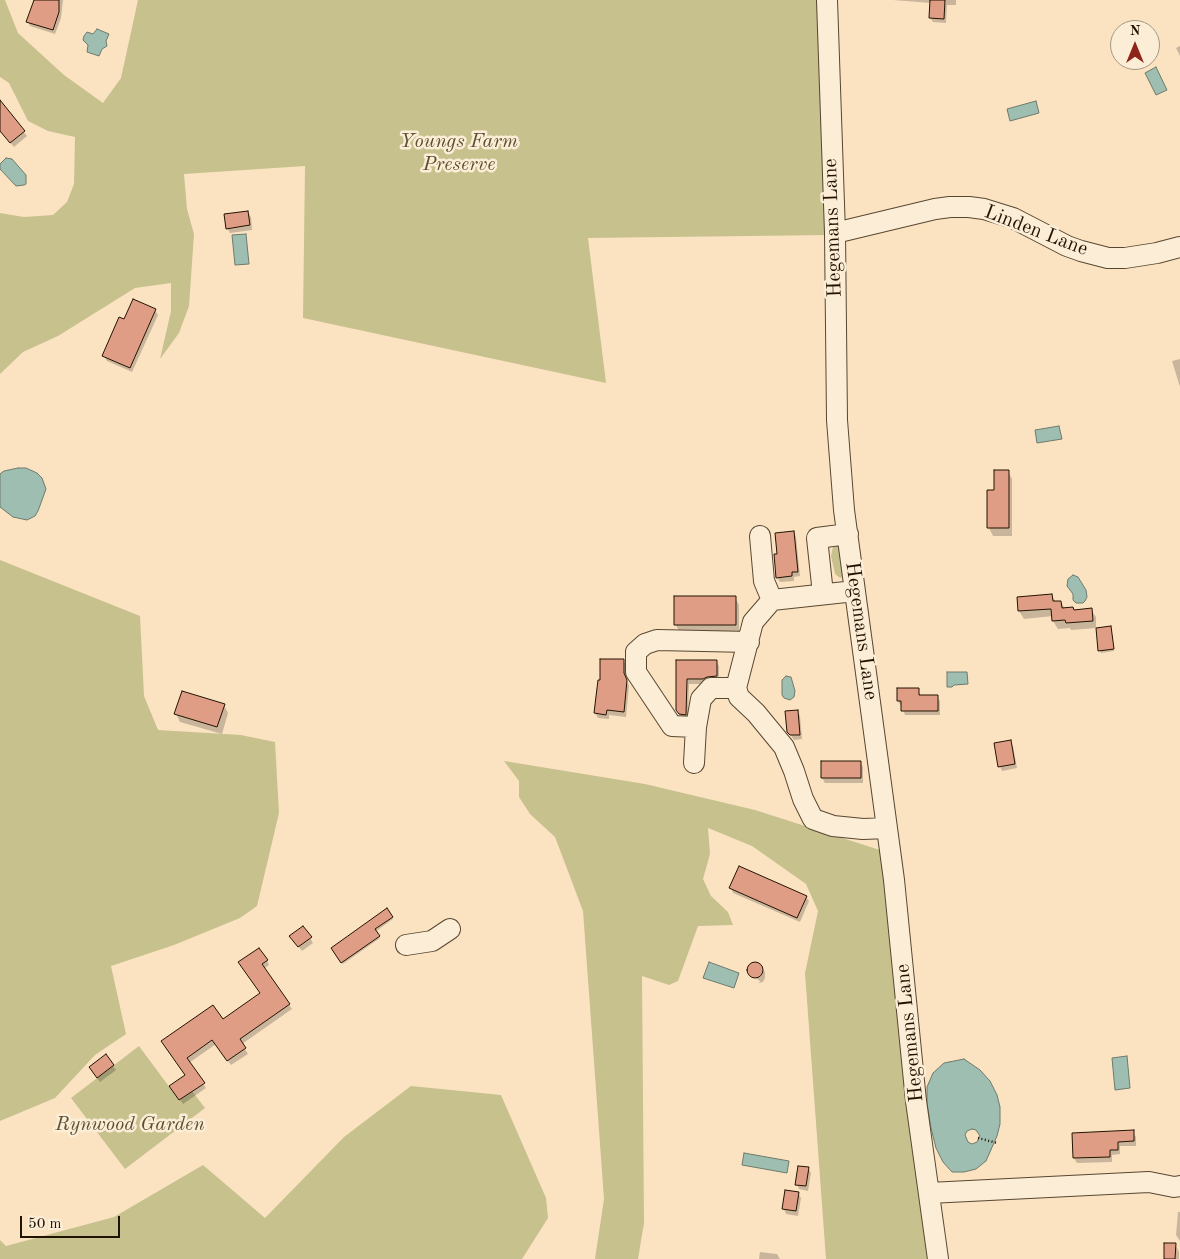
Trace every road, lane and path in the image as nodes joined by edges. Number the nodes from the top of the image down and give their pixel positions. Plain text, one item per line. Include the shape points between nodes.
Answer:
1 (827, 0) edge
2 (835, 233) junction
3 (1180, 247) edge
4 (848, 534) junction
5 (760, 536) dead end
6 (855, 591) junction
7 (823, 594) junction
8 (772, 600) junction
9 (748, 642) junction
10 (736, 688) junction
11 (696, 727) junction
12 (694, 763) dead end
13 (887, 828) junction
14 (450, 929) dead end
15 (406, 945) dead end
16 (978, 1138) dead end
17 (997, 1143) dead end
18 (1180, 1186) edge
19 (929, 1193) junction
20 (938, 1259) edge

1 - 2 street, Hegemans Lane
2 - 3 street, Linden Lane via 935,209 970,207 1013,218 1067,246 1108,258
2 - 4 street, Hegemans Lane via 837,420
4 - 6 street, Hegemans Lane
4 - 7 street via 817,538
5 - 8 street via 764,581
6 - 7 street
6 - 13 street, Hegemans Lane
7 - 8 street
8 - 9 street via 753,622
9 - 10 street
9 - 11 street via 657,640 636,652 636,672 672,726
10 - 11 street via 711,688 701,699
10 - 13 street via 739,697 784,747 813,819 833,826
11 - 12 street
13 - 19 street, Hegemans Lane
14 - 15 street via 432,941
16 - 17 path
18 - 19 street via 1149,1182
19 - 20 street, Hegemans Lane

